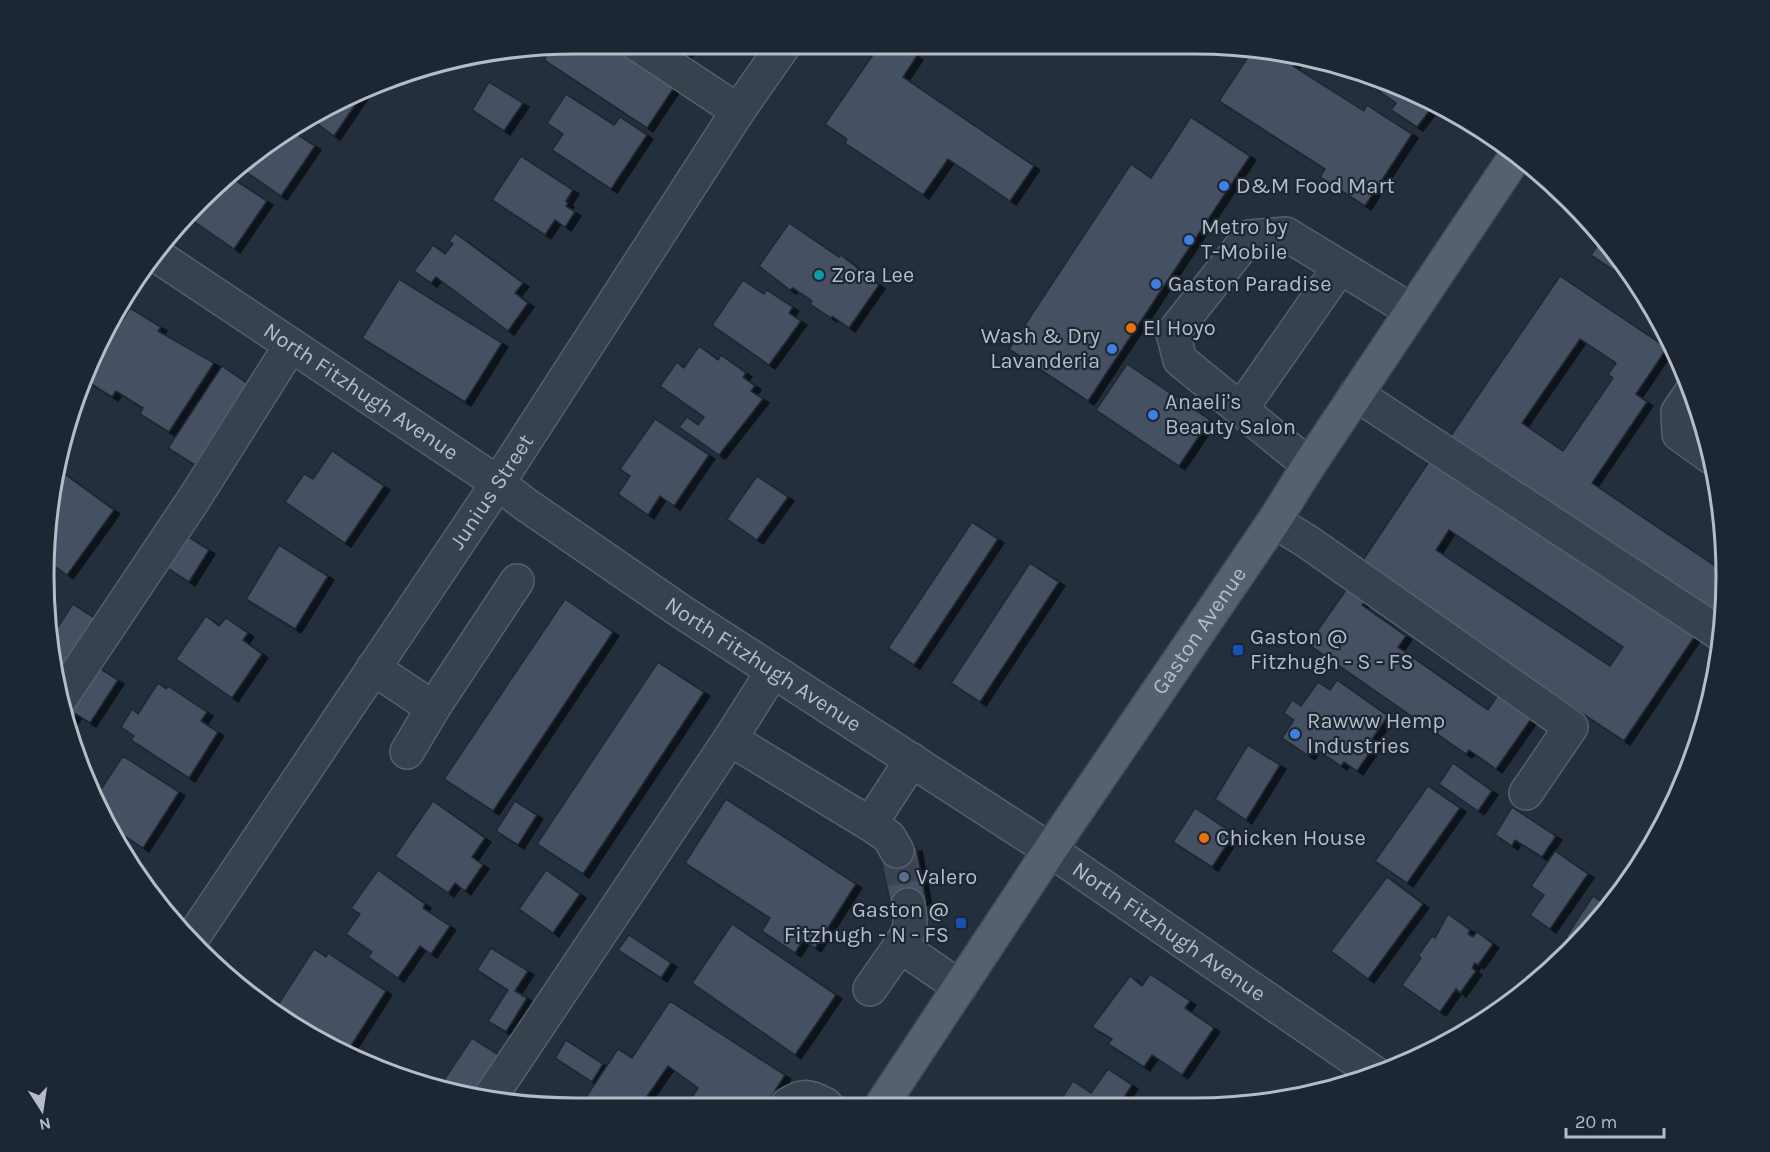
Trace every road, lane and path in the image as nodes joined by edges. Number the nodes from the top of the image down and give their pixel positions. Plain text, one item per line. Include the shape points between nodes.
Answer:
1 (652, 54) edge
2 (778, 54) edge
3 (738, 111) junction
4 (1512, 162) edge
5 (162, 259) edge
6 (1340, 267) junction
7 (1412, 310) junction
8 (291, 345) junction
9 (1356, 394) junction
10 (1685, 401) edge
11 (1241, 410) junction
12 (1700, 449) edge
13 (1309, 465) junction
14 (498, 483) junction
15 (1274, 521) junction
16 (517, 580) dead end
17 (1713, 629) edge
18 (373, 668) junction
19 (773, 671) junction
20 (67, 689) edge
21 (433, 708) junction
22 (730, 739) junction
23 (407, 752) dead end
24 (912, 760) junction
25 (1526, 793) dead end
26 (870, 824) junction
27 (1050, 850) junction
28 (897, 851) tunnel mouth
29 (908, 905) tunnel mouth
30 (196, 933) edge
31 (900, 946) junction
32 (960, 987) junction
33 (870, 989) dead end
34 (1367, 1068) edge
35 (494, 1092) edge
36 (886, 1098) edge

1 - 3 street
2 - 3 street, Junius Street
3 - 14 street, Junius Street
4 - 7 main road, Gaston Avenue
5 - 8 street, North Fitzhugh Avenue
6 - 7 street
6 - 11 street
6 - 11 street via 1286,234 1249,237 1173,333 1180,360
7 - 9 main road, Gaston Avenue
8 - 14 street, North Fitzhugh Avenue
8 - 20 street
9 - 13 main road, Gaston Avenue
9 - 17 street
10 - 12 street via 1678,412 1679,434
11 - 13 street
13 - 15 main road, Gaston Avenue
14 - 18 street, Junius Street
14 - 19 street, North Fitzhugh Avenue
15 - 25 street via 1571,727
15 - 27 main road, Gaston Avenue
16 - 21 street
18 - 21 street
18 - 30 street, Junius Street
19 - 22 street
19 - 24 street, North Fitzhugh Avenue
21 - 23 street
22 - 26 street
22 - 35 street
24 - 26 street
24 - 27 street, North Fitzhugh Avenue
26 - 28 street via 889,837
27 - 32 main road, Gaston Avenue
27 - 34 street, North Fitzhugh Avenue
29 - 31 street via 909,933
31 - 32 street
31 - 33 street
32 - 36 main road, Gaston Avenue

